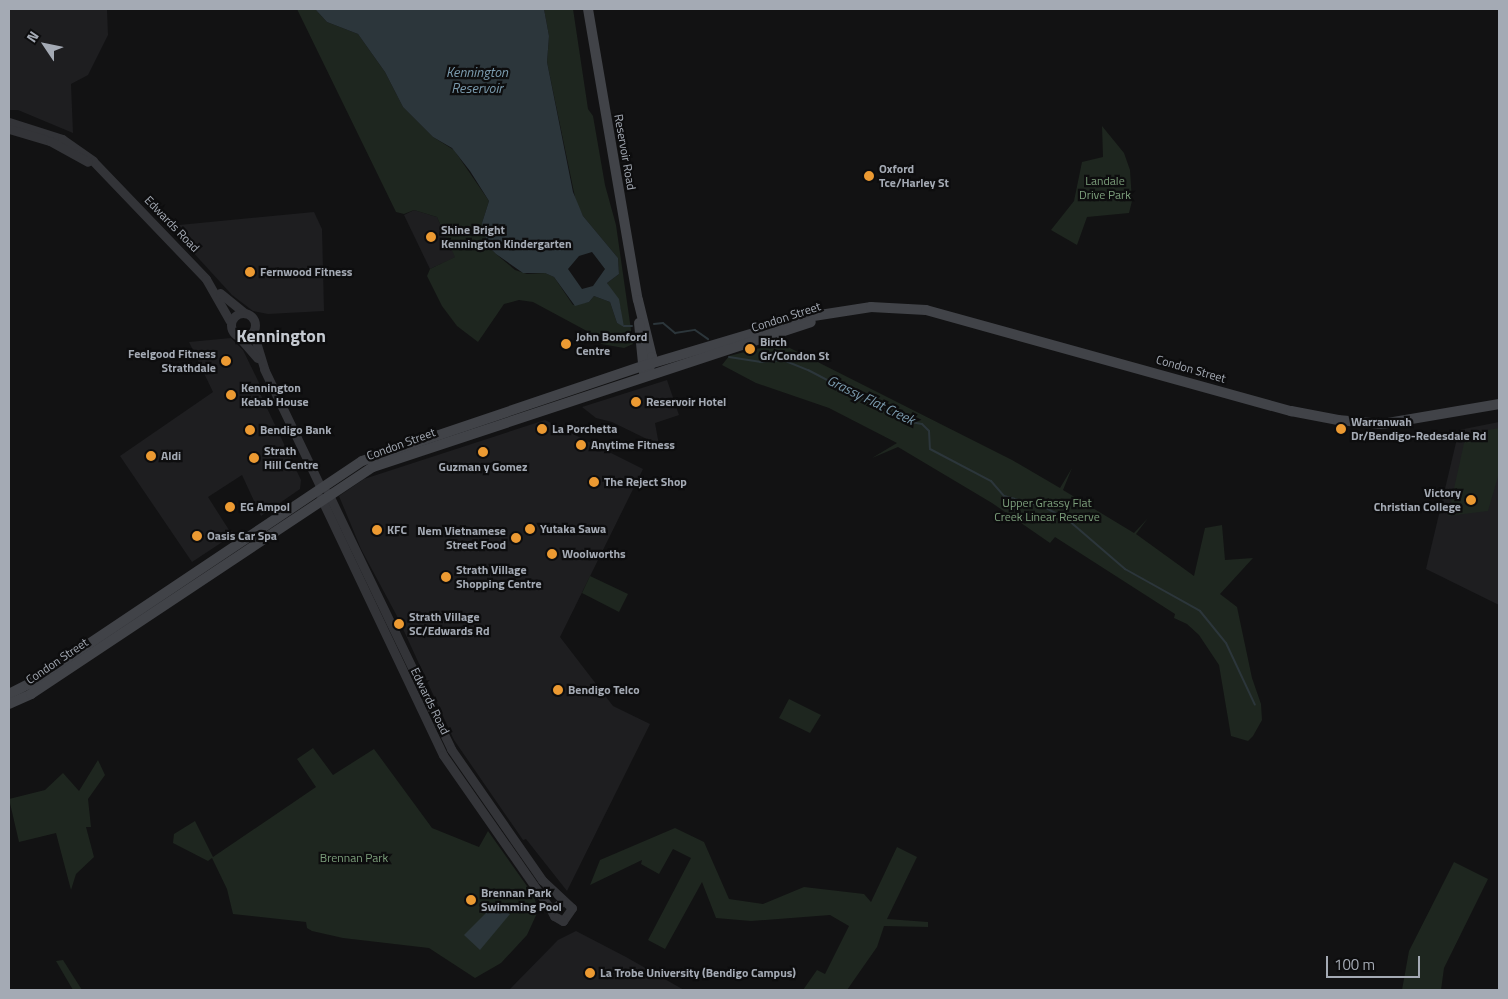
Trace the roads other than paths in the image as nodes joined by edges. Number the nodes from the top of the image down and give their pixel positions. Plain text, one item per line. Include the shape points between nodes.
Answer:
1 (588, 9) edge
2 (9, 122) edge
3 (12, 129) edge
4 (110, 178) junction
5 (214, 288) junction
6 (852, 310) junction
7 (245, 313) junction
8 (230, 321) junction
9 (253, 332) junction
10 (239, 337) junction
11 (264, 369) junction
12 (646, 369) junction
13 (1499, 397) edge
14 (561, 399) junction
15 (1499, 404) edge
16 (1347, 421) junction
17 (320, 486) junction
18 (325, 496) junction
19 (307, 508) junction
20 (334, 526) junction
21 (237, 555) junction
22 (207, 563) junction
23 (89, 649) junction
24 (9, 694) edge
25 (9, 704) edge
26 (564, 901) junction
27 (551, 910) junction

1 - 12 main road, Reservoir Road via 638,300
2 - 4 street, Edwards Road via 68,142
3 - 4 street, Edwards Road via 64,147
4 - 5 street, Edwards Road
5 - 7 street, Edwards Road
5 - 8 street, Edwards Road
6 - 12 main road, Condon Street
6 - 12 main road, Condon Street via 771,326
6 - 16 main road, Condon Street via 894,307 926,310 1291,411
7 - 8 street via 237,314
7 - 9 street via 254,322
8 - 10 street via 231,329
9 - 10 street
9 - 11 street, Edwards Road
10 - 11 street, Edwards Road
11 - 17 street, Edwards Road
12 - 14 main road, Condon Street
13 - 16 main road, Condon Street via 1403,416
14 - 17 main road, Condon Street via 376,454
14 - 18 main road, Condon Street via 388,460
15 - 16 main road, Condon Street via 1415,421 1382,424
17 - 18 main road, Edwards Road
17 - 22 main road, Condon Street
18 - 19 main road, Condon Street
18 - 20 street, Edwards Road
18 - 26 street, Edwards Road via 451,749 542,880
19 - 20 street via 321,512
19 - 21 main road, Condon Street
20 - 27 street, Edwards Road via 440,748
21 - 22 main road via 230,553
21 - 23 main road, Condon Street
22 - 23 main road, Condon Street
23 - 24 main road, Condon Street
23 - 25 main road, Condon Street via 31,694
26 - 27 street
26 - 27 street via 572,909 566,919 556,918

